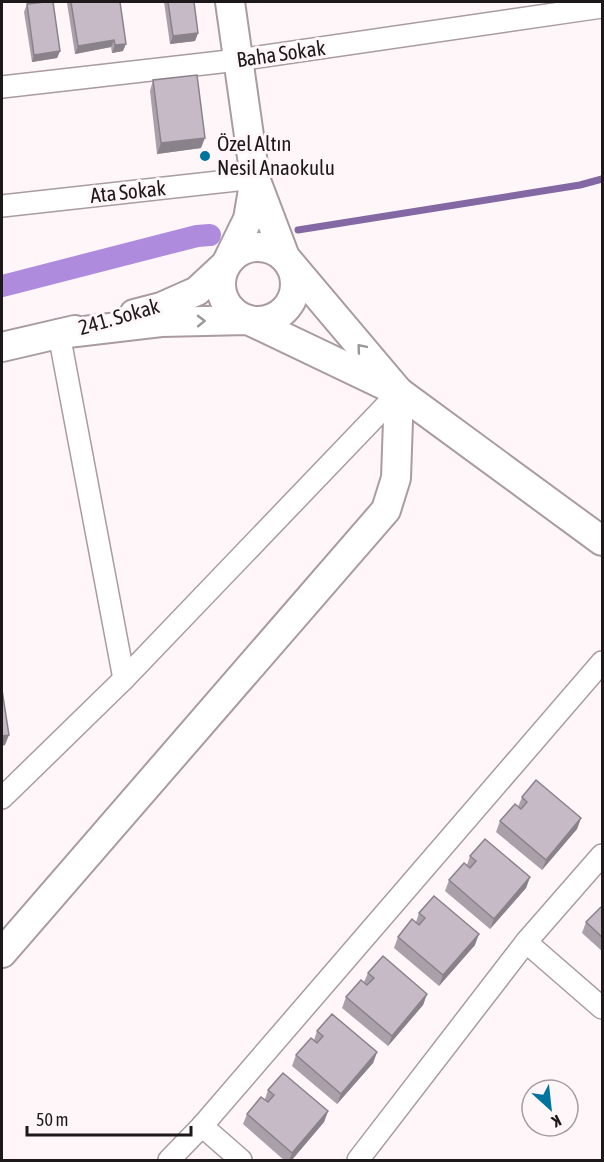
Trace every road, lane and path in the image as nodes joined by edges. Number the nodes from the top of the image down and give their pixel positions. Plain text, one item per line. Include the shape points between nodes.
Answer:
1 (230, 2) edge
2 (559, 7) edge
3 (603, 7) edge
4 (238, 60) junction
5 (2, 87) edge
6 (255, 178) junction
7 (2, 206) edge
8 (285, 257) junction
9 (226, 264) junction
10 (248, 320) junction
11 (59, 334) junction
12 (2, 347) edge
13 (399, 392) junction
14 (603, 541) edge
15 (603, 662) edge
16 (124, 679) junction
17 (2, 798) edge
18 (603, 855) edge
19 (526, 942) junction
20 (2, 953) edge
21 (603, 1008) edge
22 (202, 1126) junction
23 (169, 1161) edge
24 (241, 1161) edge
25 (358, 1161) edge

1 - 4 main road
2 - 3 street, Baha Sokak
2 - 4 street, Baha Sokak
4 - 5 street, Baha Sokak
4 - 6 main road
6 - 7 street, Ata Sokak
6 - 8 main road
6 - 9 main road via 248,219
8 - 9 main road via 276,250 254,246 243,249
8 - 10 main road via 296,279 291,303 272,319
13 -> 8 main road
9 - 10 main road via 223,297 237,315
9 - 11 main road, 241. Sokak via 198,291 161,307
11 -> 10 main road via 161,322
10 - 13 main road
11 - 12 main road, 241. Sokak
11 - 16 street
13 - 14 main road
13 - 16 street
13 - 20 main road via 396,478 386,510
15 - 22 street
16 - 17 street
18 - 19 street
19 - 21 street
19 - 25 street
22 - 23 street
22 - 24 street

